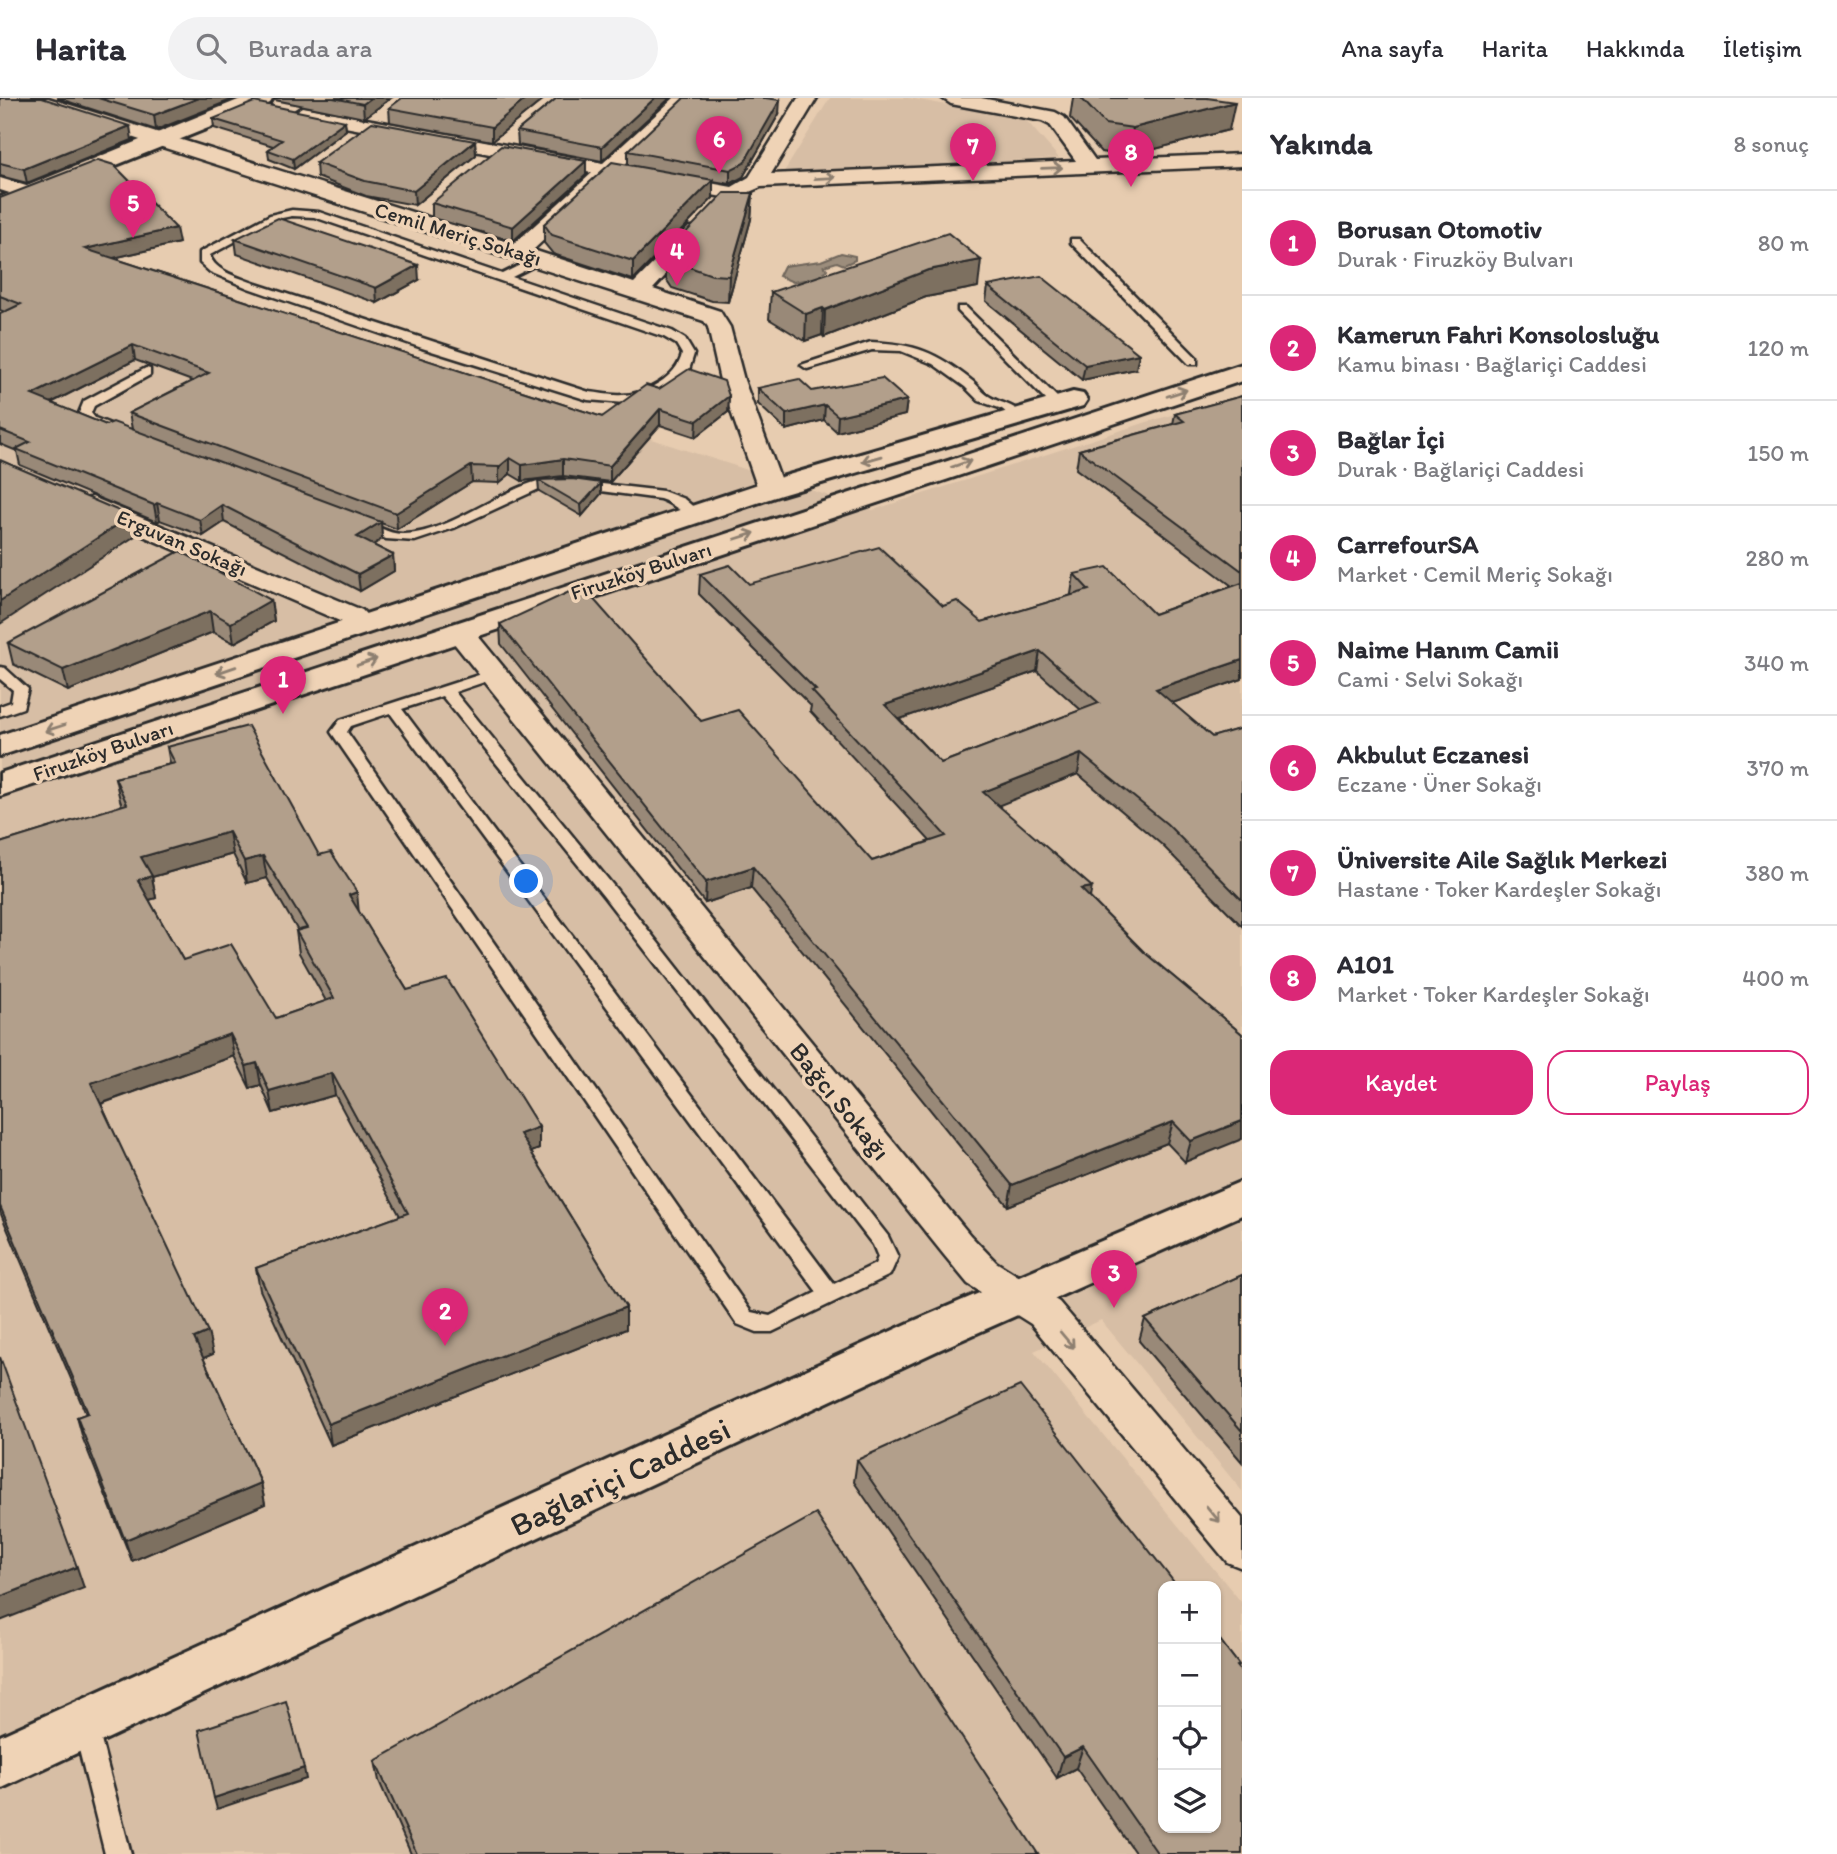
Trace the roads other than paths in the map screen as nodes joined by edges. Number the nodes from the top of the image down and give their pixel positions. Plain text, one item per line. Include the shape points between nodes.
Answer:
1 (29, 98) edge
2 (685, 98) edge
3 (951, 98) edge
4 (257, 100) edge
5 (798, 104) edge
6 (387, 113) dead end
7 (368, 127) junction
8 (518, 133) edge
9 (159, 140) junction
10 (347, 143) edge
11 (497, 151) junction
12 (1242, 160) edge
13 (315, 166) edge
14 (1090, 167) junction
15 (475, 168) edge
16 (605, 170) junction
17 (757, 181) junction
18 (294, 182) junction
19 (0, 184) edge
20 (733, 193) junction
21 (29, 194) junction
22 (433, 204) edge
23 (0, 205) edge
24 (412, 221) junction
25 (1075, 241) dead end
26 (518, 252) junction
27 (540, 259) junction
28 (500, 279) junction
29 (638, 292) junction
30 (962, 309) dead end
31 (1242, 348) edge
32 (1193, 361) junction
33 (807, 365) dead end
34 (146, 372) edge
35 (1242, 372) edge
36 (1058, 405) junction
37 (1018, 416) junction
38 (116, 431) edge
39 (771, 489) junction
40 (64, 494) edge
41 (696, 515) junction
42 (350, 520) edge
43 (650, 531) junction
44 (361, 624) junction
45 (459, 631) junction
46 (0, 671) edge
47 (494, 674) junction
48 (446, 691) junction
49 (392, 706) junction
50 (0, 712) edge
51 (123, 744) junction
52 (0, 746) edge
53 (0, 785) edge
54 (1242, 1197) edge
55 (1016, 1295) junction
56 (831, 1296) junction
57 (1242, 1549) edge
58 (85, 1724) junction
59 (0, 1763) edge
60 (118, 1854) edge

1 - 9 street, Cemil Meriç Sokağı
2 - 16 street
3 - 14 street via 1048,116 1057,121
4 - 7 street
4 - 9 main road
5 - 17 street
6 - 7 street
7 - 10 street
7 - 11 street
8 - 11 street
9 - 18 street, Cemil Meriç Sokağı
9 - 21 main road
11 - 15 street
11 - 16 street
12 - 14 street
13 - 18 street
17 -> 14 street
16 - 20 street
16 - 26 street
17 - 20 street
18 - 24 street, Cemil Meriç Sokağı
19 - 21 street
20 - 29 street
21 - 23 main road
22 - 24 street
24 - 26 street, Cemil Meriç Sokağı
25 - 32 lane
26 - 27 street, Cemil Meriç Sokağı
27 - 28 lane
27 - 29 street, Cemil Meriç Sokağı
28 - 28 lane via 668,334 681,342 688,354 685,367 658,389 624,399 587,396 252,286 214,270 204,254 274,217 315,214
29 - 39 street, Cemil Meriç Sokağı via 712,316
30 - 36 lane
31 - 32 main road, Firuzköy Bulvarı
32 - 36 main road, Firuzköy Bulvarı
33 - 37 lane via 871,346 903,347 937,361 983,398
34 - 38 lane via 88,404 85,412 91,421
45 -> 35 main road, Firuzköy Bulvarı
36 - 37 main road, Firuzköy Bulvarı
37 -> 39 main road, Firuzköy Bulvarı
39 - 41 main road, Firuzköy Bulvarı
40 - 44 street, Erguvan Sokağı via 352,615
41 - 42 lane via 678,498 646,491 542,483 426,535 401,538
41 - 43 main road, Firuzköy Bulvarı
43 - 44 main road, Firuzköy Bulvarı
43 - 45 main road via 614,557 490,600 475,609
44 - 51 main road via 334,654 191,705
44 -> 52 main road, Firuzköy Bulvarı
45 - 47 street, Bağcı Sokağı
51 -> 45 main road, Firuzköy Bulvarı
46 - 50 lane via 21,689 18,705
47 - 48 lane
47 - 55 street, Bağcı Sokağı via 957,1245 982,1273
48 - 49 lane
48 - 56 lane via 881,1241 888,1257 883,1269
49 - 56 lane
49 - 56 lane via 345,723 338,732 744,1318 772,1324
51 - 53 main road, Firuzköy Bulvarı
54 - 55 main road, Bağlariçi Caddesi
55 -> 57 street, Bağcı Sokağı via 1045,1313
55 - 58 main road, Bağlariçi Caddesi
58 - 59 main road, Bağlariçi Caddesi
58 - 60 lane

